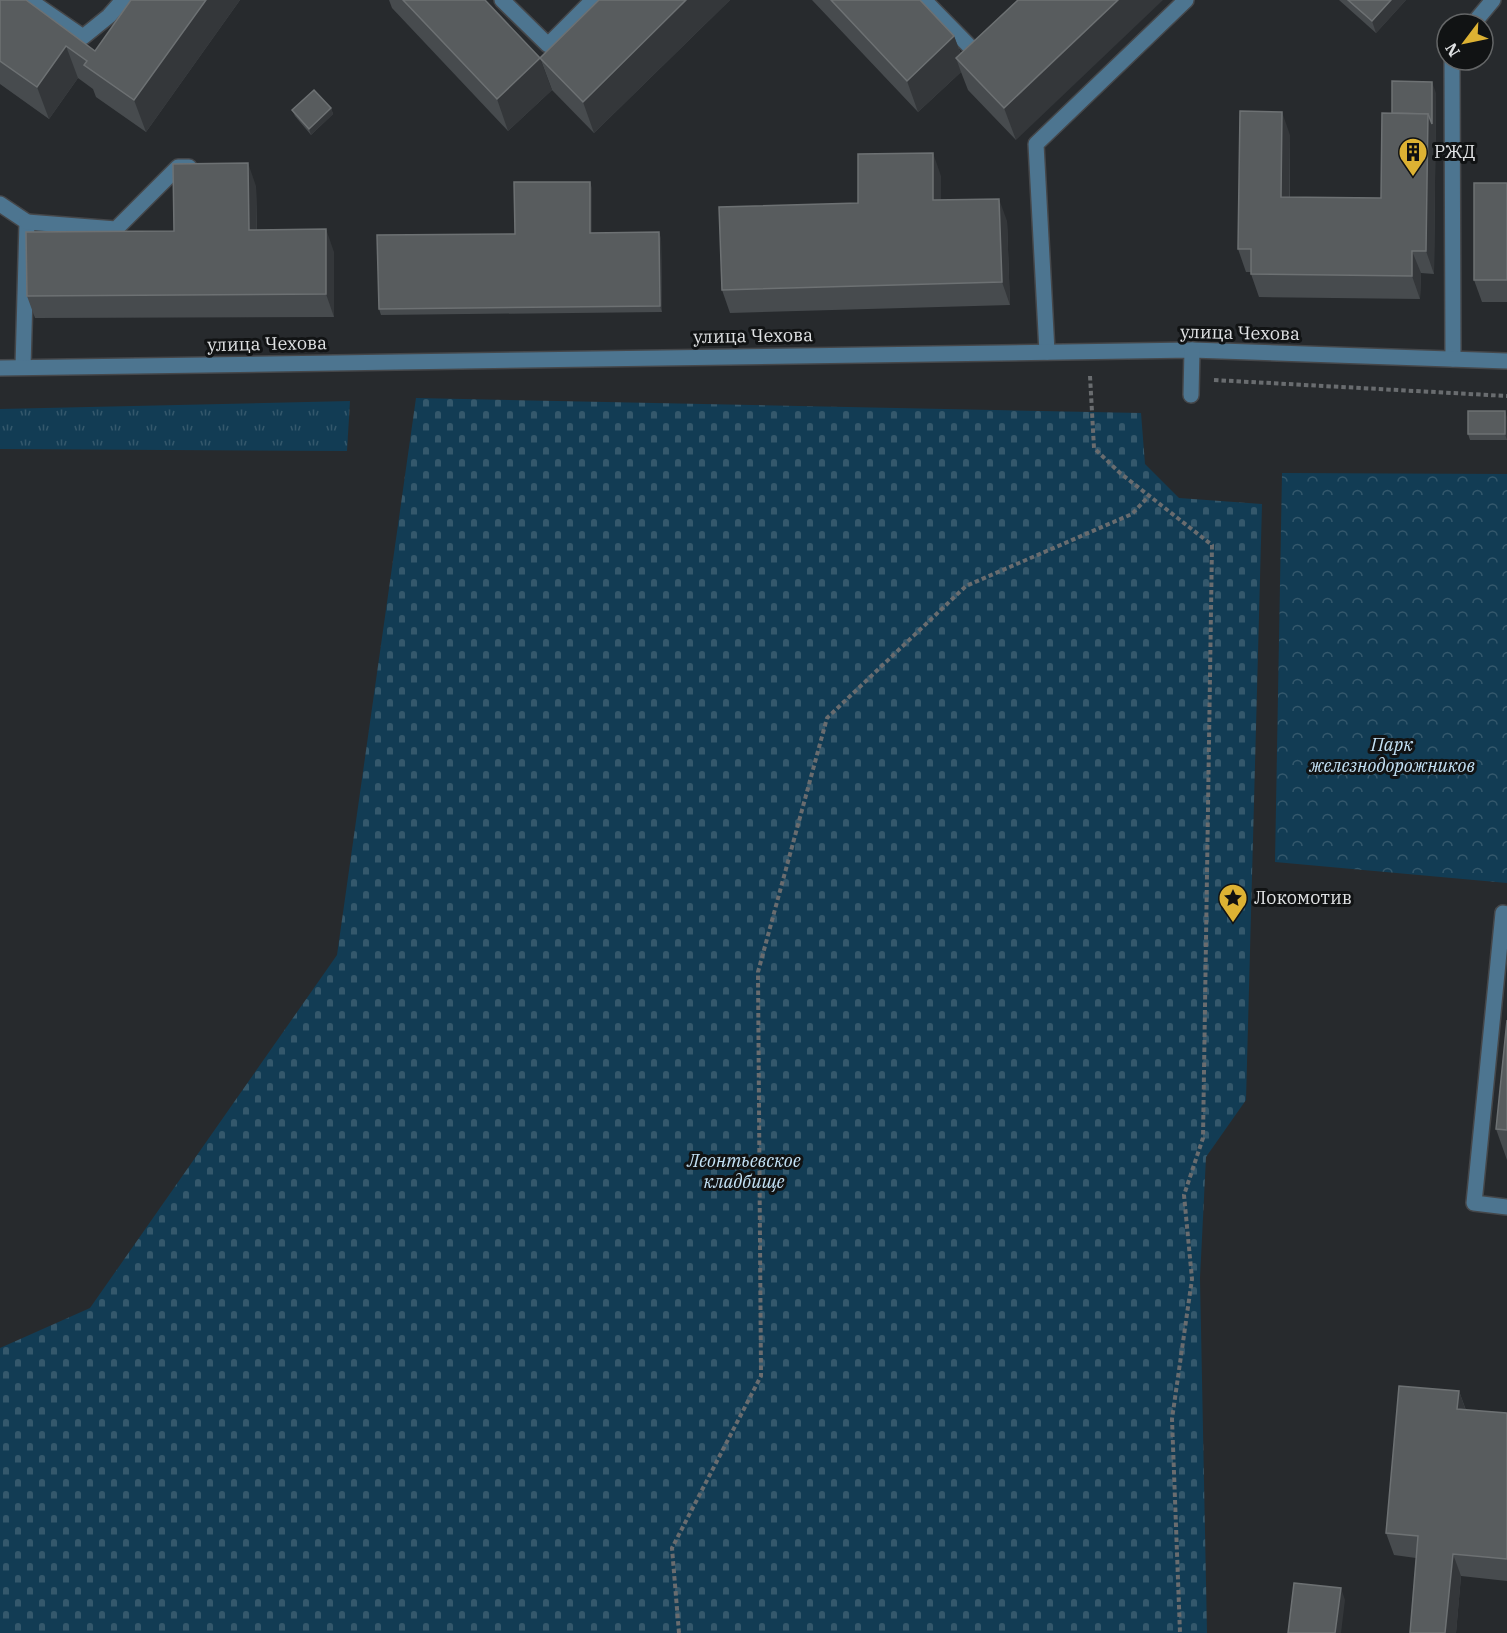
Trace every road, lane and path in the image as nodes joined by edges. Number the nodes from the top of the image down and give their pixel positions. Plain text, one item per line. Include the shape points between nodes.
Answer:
1 (29, 0) edge
2 (123, 0) edge
3 (502, 0) edge
4 (593, 0) edge
5 (924, 0) edge
6 (1186, 0) edge
7 (1493, 0) edge
8 (1483, 12) edge
9 (994, 39) edge
10 (1452, 72) edge
11 (209, 166) edge
12 (0, 204) edge
13 (27, 222) junction
14 (1192, 350) junction
15 (1047, 352) junction
16 (1453, 359) junction
17 (1507, 361) edge
18 (23, 367) junction
19 (0, 368) edge
20 (1100, 376) dead end
21 (1191, 378) junction
22 (1191, 395) dead end
23 (1507, 396) edge
24 (1149, 496) junction
25 (1507, 914) edge
26 (1507, 1207) edge
27 (679, 1633) edge
28 (1180, 1633) edge

1 - 2 street via 83,37
3 - 4 street via 548,45
5 - 9 street via 978,55
6 - 15 street via 1036,144
7 - 8 street
10 - 16 street
11 - 13 street via 178,167 116,230
12 - 13 street
13 - 18 street
14 - 15 street, улица Чехова
14 - 16 street, улица Чехова
14 - 21 street
15 - 18 street, улица Чехова
16 - 17 street, улица Чехова
18 - 19 street, улица Чехова
20 - 24 path via 1089,376 1094,448
21 - 22 street
21 - 23 path
24 - 27 path via 1132,514 966,586 827,718 758,972 761,1376 672,1548
24 - 28 path via 1212,545 1203,1138 1184,1195 1192,1279 1172,1419
25 - 26 street via 1503,914 1474,1203

